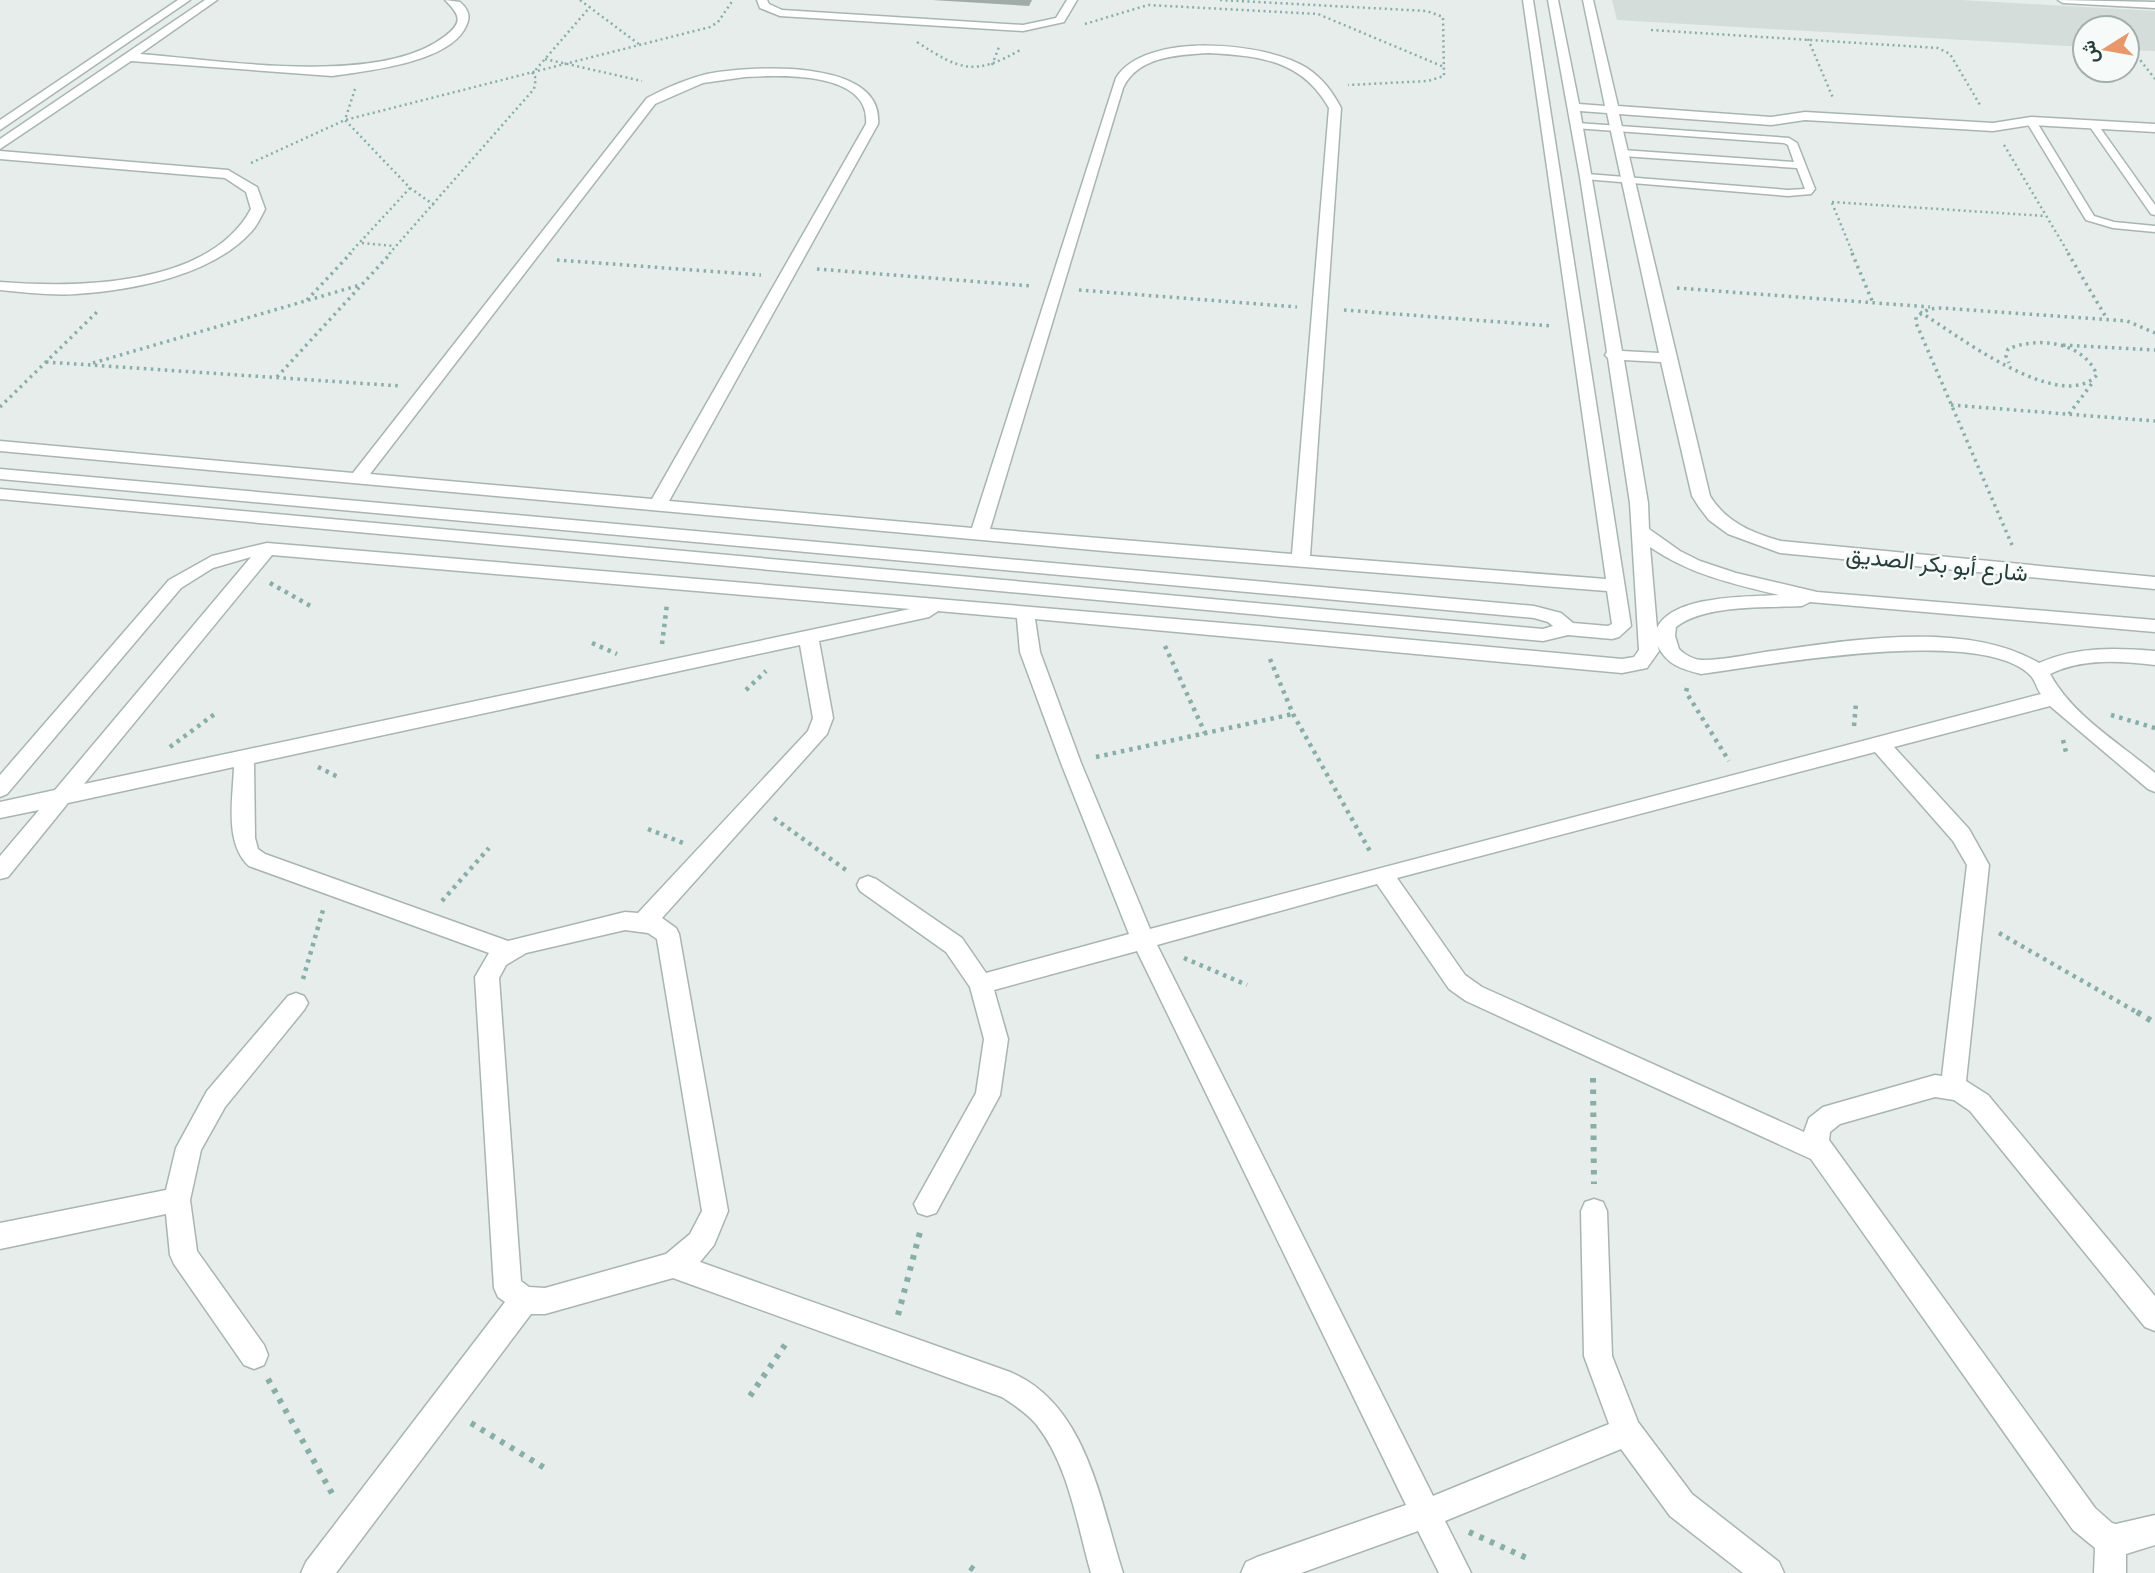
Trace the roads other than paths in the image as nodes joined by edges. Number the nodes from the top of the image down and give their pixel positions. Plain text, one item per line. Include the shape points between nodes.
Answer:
1 (166, 0) edge
2 (185, 0) edge
3 (212, 0) edge
4 (450, 0) edge
5 (762, 0) edge
6 (1072, 0) edge
7 (1528, 0) edge
8 (1553, 0) edge
9 (1588, 0) edge
10 (2063, 0) edge
11 (2099, 1) edge
12 (2155, 5) edge
13 (159, 17) junction
14 (184, 19) junction
15 (129, 57) junction
16 (1574, 107) junction
17 (1612, 109) junction
18 (0, 111) edge
19 (2031, 121) junction
20 (2093, 124) junction
21 (0, 126) edge
22 (1577, 126) junction
23 (1617, 128) junction
24 (2154, 129) edge
25 (0, 145) edge
26 (1622, 153) junction
27 (0, 155) edge
28 (1801, 165) junction
29 (1587, 177) junction
30 (1628, 180) junction
31 (2155, 212) edge
32 (2155, 229) edge
33 (0, 286) edge
34 (1613, 355) junction
35 (1668, 358) junction
36 (0, 446) edge
37 (256, 470) junction
38 (0, 474) edge
39 (357, 479) junction
40 (0, 494) edge
41 (233, 494) junction
42 (657, 506) junction
43 (1640, 531) junction
44 (980, 532) junction
45 (672, 534) junction
46 (1115, 546) junction
47 (267, 549) junction
48 (661, 555) junction
49 (1301, 560) junction
50 (1109, 574) junction
51 (2155, 583) edge
52 (1616, 586) junction
53 (1816, 598) junction
54 (948, 607) junction
55 (1026, 613) junction
56 (2155, 626) edge
57 (1568, 629) junction
58 (809, 639) junction
59 (2155, 658) edge
60 (2038, 671) junction
61 (2053, 698) junction
62 (1880, 744) junction
63 (244, 759) junction
64 (2155, 784) edge
65 (0, 789) edge
66 (62, 797) junction
67 (0, 810) edge
68 (0, 871) edge
69 (1382, 874) junction
70 (868, 885) road end
71 (644, 922) junction
72 (1143, 940) junction
73 (509, 951) junction
74 (981, 984) junction
75 (296, 1003) road end
76 (1953, 1088) junction
77 (1820, 1151) junction
78 (177, 1200) junction
79 (928, 1204) road end
80 (1594, 1211) road end
81 (0, 1236) edge
82 (673, 1265) junction
83 (524, 1300) junction
84 (2155, 1317) edge
85 (254, 1355) road end
86 (1627, 1432) junction
87 (1427, 1513) junction
88 (2155, 1530) edge
89 (2111, 1540) junction
90 (317, 1573) edge
91 (1107, 1573) edge
92 (1257, 1573) edge
93 (1455, 1573) edge
94 (1768, 1573) edge
95 (2110, 1573) edge

1 - 18 street
2 - 13 street
3 - 14 street
4 - 15 street via 464,15 454,34 419,53 362,69 332,72
5 - 6 street via 764,6 780,13 1023,28 1060,20
7 - 52 street
8 - 16 street
9 - 17 street
10 - 11 street
11 - 12 street
13 - 14 street
13 - 21 street
14 - 15 street
15 - 25 street
16 - 17 street
16 - 22 street
17 - 19 street via 1771,121 1805,116 2003,127
17 - 23 street
19 - 20 street
19 - 32 lane via 2090,218
20 - 24 street
20 - 31 lane
22 - 23 lane
22 - 29 street
23 - 26 street
23 - 28 lane via 1777,139 1792,143
26 - 28 lane
26 - 30 street
27 - 33 street via 228,173 252,190 258,209 248,230 228,245 177,269 74,290
28 - 30 lane via 1810,189 1807,192
29 - 30 lane
29 - 34 street
30 - 35 street
34 - 35 street
34 - 43 street
35 - 51 street, شارع أبو بكر الصديق via 1701,496 1724,524 1757,541 1780,547
36 - 37 street
37 - 39 street
37 - 41 street
38 - 41 street
39 - 42 street
39 - 42 street via 651,101 674,88 740,72 811,74 840,82 861,93 873,108 872,124
40 - 48 street
41 - 45 street
42 - 44 street
43 - 53 street via 1694,565
43 - 55 street via 1649,651 1633,666
44 - 46 street
44 - 49 street via 1117,88 1126,71 1164,55 1230,51 1270,56 1311,73 1325,86 1335,108
45 - 48 street
45 - 50 street
46 - 49 street
46 - 50 street
47 - 54 street
47 - 65 street via 216,559 175,584
47 - 66 street
48 - 57 street via 1543,635
49 - 52 street
50 - 57 street via 1534,612 1554,617
52 - 57 street via 1619,631 1603,634
53 - 56 street
53 - 60 street via 1708,608 1674,618 1665,631 1667,647 1682,662 1701,667 1875,646 1958,643 2000,652
54 - 55 street
54 - 58 street
55 - 72 street via 1030,652
58 - 63 street
58 - 71 street via 823,718 817,734
59 - 60 street via 2089,654
60 - 61 street
61 - 62 street
61 - 64 street
62 - 69 street
62 - 76 street via 1961,835 1978,865
63 - 66 street
63 - 73 street via 244,838 257,860
66 - 67 street
66 - 68 street
69 - 72 street
69 - 77 street via 1457,982 1474,994
70 - 74 street via 954,945
71 - 73 street via 625,922
71 - 82 street via 667,934 715,1211 702,1242
72 - 74 street
72 - 87 street
73 - 83 street via 487,977 508,1288
74 - 79 street via 996,1039 988,1095
75 - 78 street via 216,1099 189,1148
76 - 77 street via 1934,1086 1832,1115 1818,1126
76 - 84 street via 1979,1103
77 - 89 street via 2084,1518
78 - 81 street
78 - 85 street via 184,1255
80 - 86 street via 1598,1356
82 - 83 street via 545,1301
82 - 91 street via 1010,1386 1030,1398 1064,1440
83 - 90 street
86 - 87 street
86 - 94 street via 1681,1505
87 - 92 street
87 - 93 street
88 - 89 street via 2127,1541
89 - 95 street

